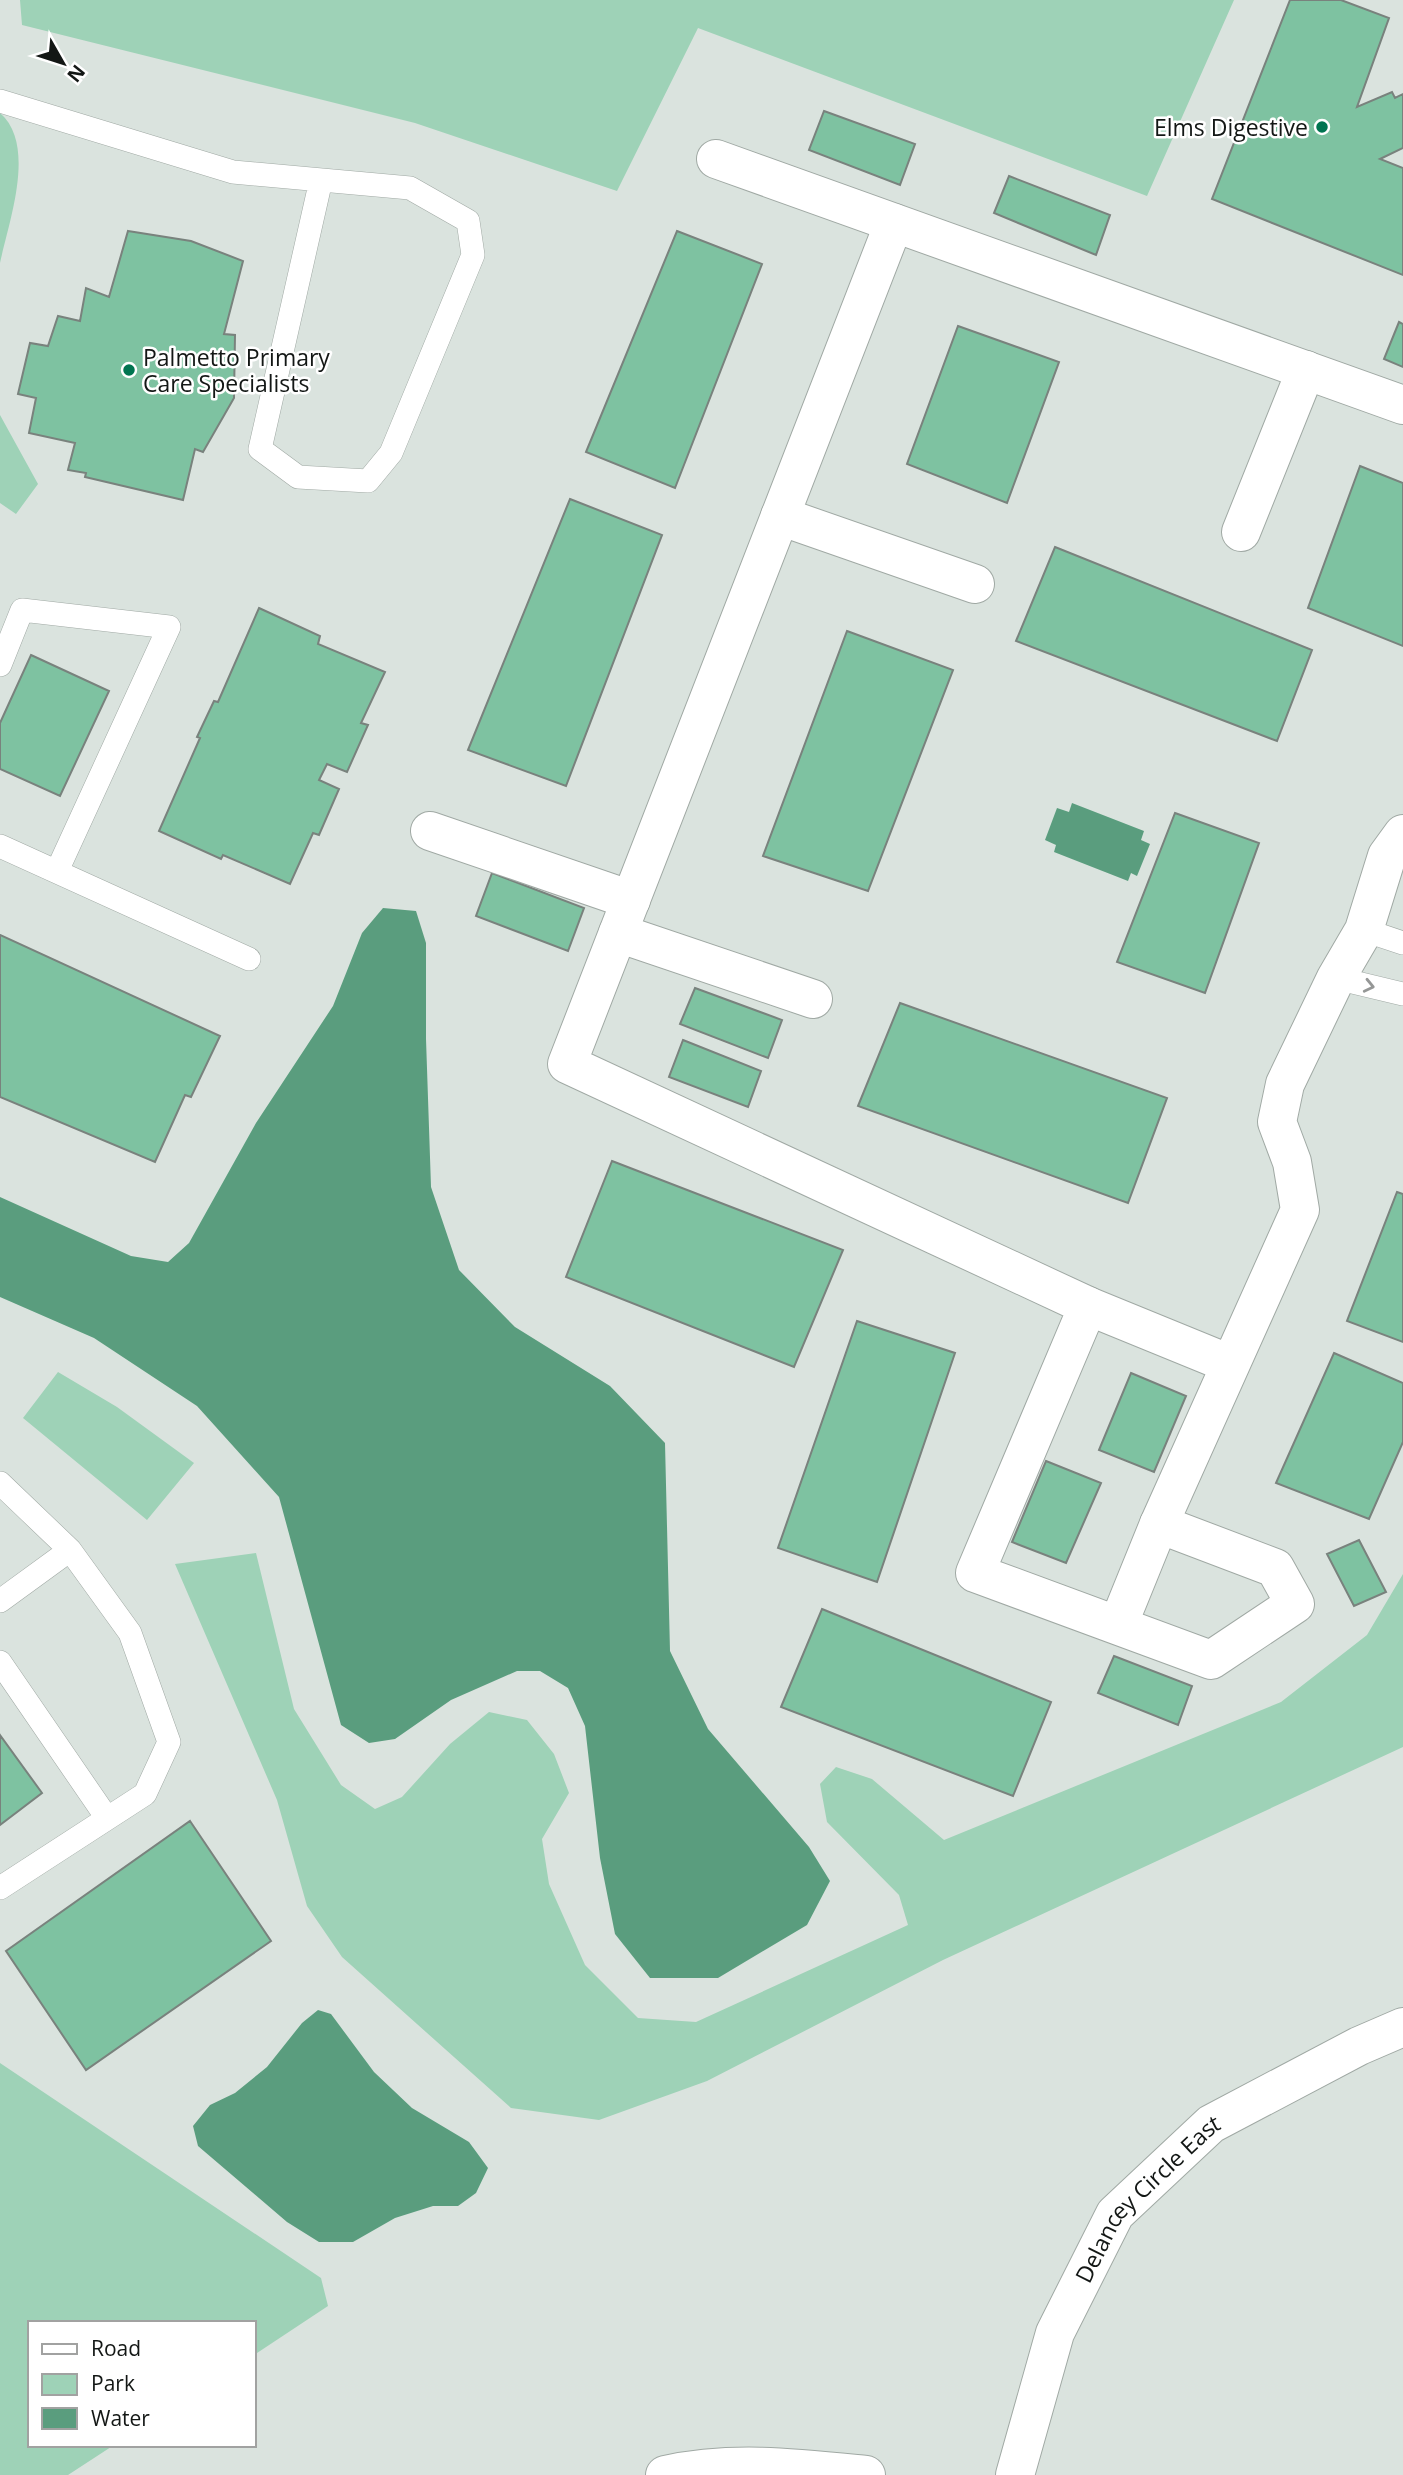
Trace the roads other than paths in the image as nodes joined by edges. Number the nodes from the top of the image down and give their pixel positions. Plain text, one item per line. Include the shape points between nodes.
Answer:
1 (0, 101) edge
2 (716, 159) dead end
3 (321, 180) junction
4 (894, 223) junction
5 (1306, 370) junction
6 (1403, 405) edge
7 (780, 516) junction
8 (1241, 532) dead end
9 (975, 584) dead end
10 (0, 665) edge
11 (430, 831) dead end
12 (1403, 834) edge
13 (0, 845) edge
14 (57, 872) junction
15 (624, 917) junction
16 (1364, 930) junction
17 (1403, 943) edge
18 (249, 958) dead end
19 (1336, 978) junction
20 (1403, 994) edge
21 (813, 999) dead end
22 (1088, 1307) junction
23 (1230, 1364) junction
24 (0, 1483) edge
25 (1159, 1524) junction
26 (70, 1550) junction
27 (0, 1601) edge
28 (1118, 1625) junction
29 (0, 1662) edge
30 (107, 1818) junction
31 (0, 1888) edge
32 (1403, 2027) edge
33 (665, 2475) edge
34 (866, 2475) edge
35 (1015, 2475) edge

1 - 3 lane via 233,172
2 - 4 street
3 - 3 lane via 410,188 468,221 473,255 391,453 368,481 298,477 260,449
4 - 5 street
4 - 7 street
5 - 6 street
5 - 8 street
7 - 9 street
7 - 15 street
10 - 14 lane via 22,610 169,627
11 - 15 street
12 - 16 street via 1387,856
13 - 14 lane
14 - 18 lane
15 - 21 street
15 - 22 street via 567,1063
16 - 17 lane
16 - 19 street
19 -> 20 lane
19 - 23 street via 1285,1084 1277,1122 1292,1162 1300,1210
22 - 23 street
22 - 28 street via 975,1573
23 - 25 street
24 - 26 lane
25 - 28 street
25 - 28 street via 1275,1568 1295,1604 1211,1660
26 - 27 lane
26 - 30 lane via 130,1633 169,1742 145,1794
29 - 30 lane
30 - 31 lane
32 - 35 street, Delancey Circle East via 1211,2124 1115,2214 1055,2333
33 - 34 street via 701,2467 774,2466

